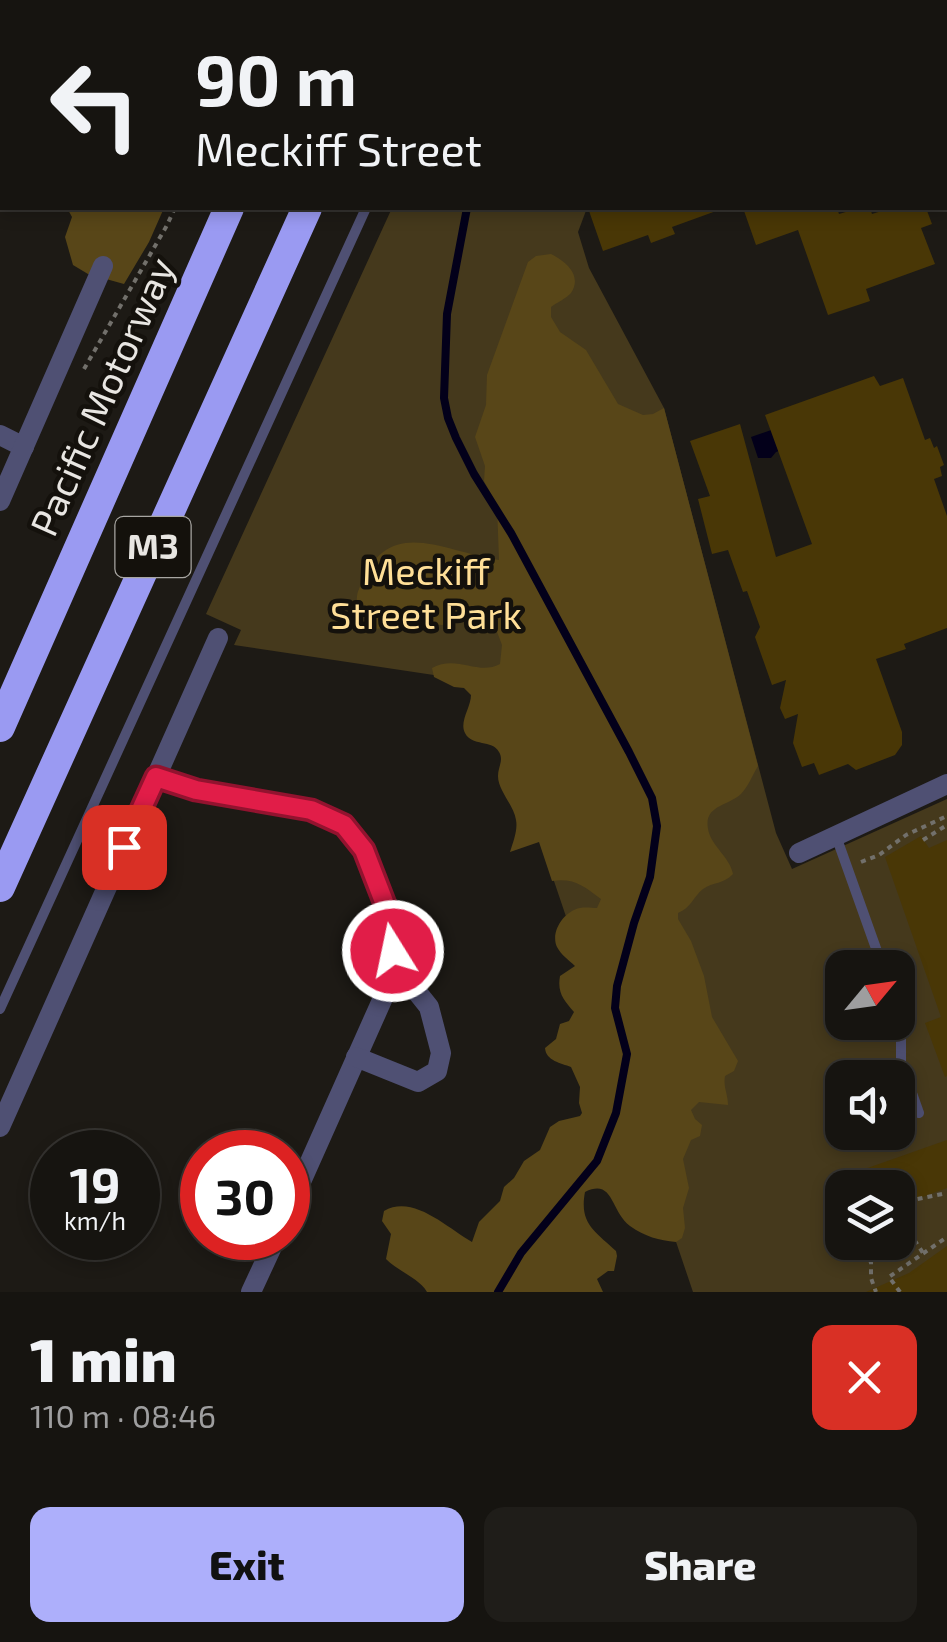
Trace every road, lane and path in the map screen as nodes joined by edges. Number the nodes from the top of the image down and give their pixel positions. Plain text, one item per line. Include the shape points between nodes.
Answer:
1 (174, 210) edge
2 (229, 210) edge
3 (306, 210) edge
4 (365, 210) edge
5 (104, 266) dead end
6 (59, 367) junction
7 (0, 435) edge
8 (24, 447) junction
9 (0, 501) edge
10 (218, 638) dead end
11 (0, 728) edge
12 (156, 777) junction
13 (947, 784) edge
14 (947, 816) edge
15 (947, 825) edge
16 (836, 836) junction
17 (923, 840) dead end
18 (799, 853) dead end
19 (847, 868) junction
20 (0, 888) edge
21 (877, 950) edge
22 (391, 980) junction
23 (0, 1009) edge
24 (901, 1040) edge
25 (356, 1058) junction
26 (920, 1113) dead end
27 (0, 1127) edge
28 (310, 1162) edge
29 (947, 1193) edge
30 (915, 1200) edge
31 (947, 1237) edge
32 (915, 1242) edge
33 (923, 1254) junction
34 (266, 1260) edge
35 (871, 1262) edge
36 (251, 1292) edge
37 (876, 1292) edge
38 (900, 1292) edge

1 - 6 path via 89,362 77,372
2 - 11 highway, Pacific Motorway / M3
3 - 20 highway, M3
4 - 23 lane
5 - 6 street
6 - 8 street
7 - 8 street
8 - 9 street
10 - 12 street
12 - 22 street via 311,810 344,825 364,850 388,912
12 - 27 street
13 - 16 street
14 - 19 path
15 - 17 path
16 - 18 street
16 - 19 lane
19 - 21 lane
22 - 25 street
22 - 25 street via 417,992 429,1007 442,1053 437,1071 418,1082
24 - 26 lane via 901,1062
25 - 28 street
29 - 30 path
31 - 33 path
32 - 33 path
33 - 38 path via 889,1277
34 - 36 street
35 - 37 path

